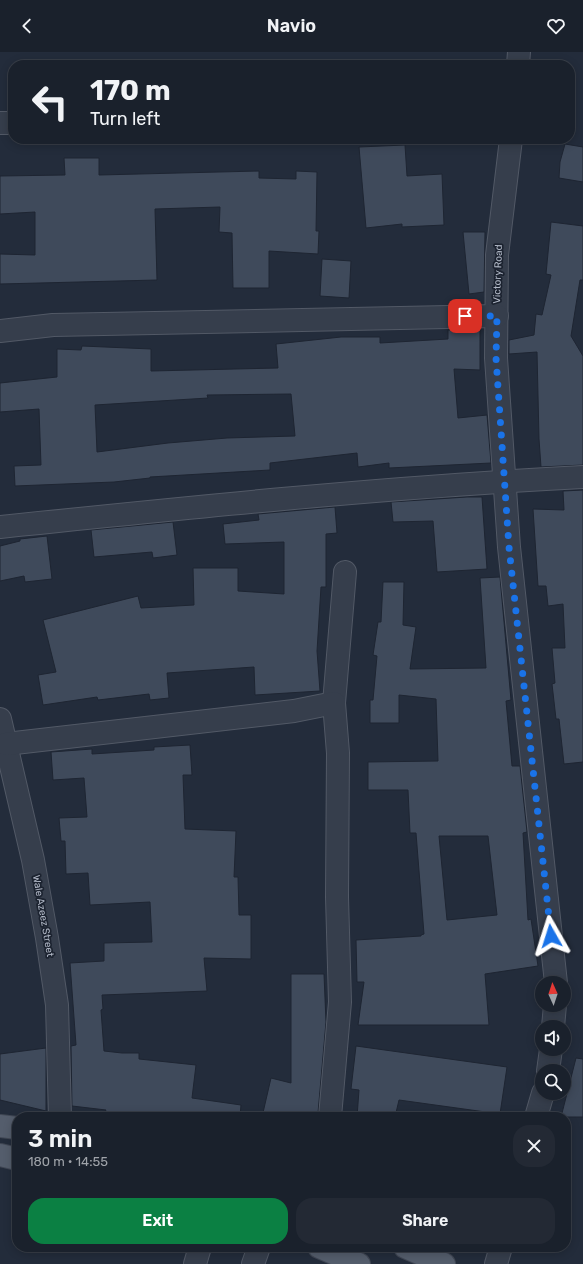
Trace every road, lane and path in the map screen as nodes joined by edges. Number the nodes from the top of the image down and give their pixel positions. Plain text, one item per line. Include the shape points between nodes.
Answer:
1 (510, 144) edge
2 (497, 316) junction
3 (0, 331) edge
4 (583, 478) edge
5 (504, 481) junction
6 (0, 527) edge
7 (345, 572) dead end
8 (334, 703) junction
9 (0, 720) edge
10 (6, 744) junction
11 (555, 976) edge
12 (541, 1100) edge
13 (60, 1112) edge
14 (330, 1112) edge
15 (537, 1112) edge
16 (0, 1126) edge
17 (12, 1127) edge
18 (0, 1155) edge
19 (12, 1157) edge
20 (199, 1252) edge
21 (257, 1252) edge
22 (330, 1252) edge
23 (416, 1252) edge
24 (500, 1252) edge
25 (195, 1264) edge
26 (252, 1264) edge
27 (358, 1264) edge
28 (444, 1264) edge
29 (496, 1264) edge

1 - 2 street, Victory Road via 497,255
2 - 3 street via 54,325
2 - 5 street, Victory Road via 496,358
4 - 5 street
5 - 6 street via 247,502
5 - 11 street, Victory Road
7 - 8 street
8 - 10 street via 294,711
8 - 14 street via 338,752 340,1002
9 - 10 street, Wale Azeez Street
10 - 13 street, Wale Azeez Street via 33,860 57,1005
12 - 15 street
16 - 17 main road
18 - 19 main road
20 - 25 street
21 - 26 street
22 - 27 main road
23 - 28 main road
24 - 29 street

